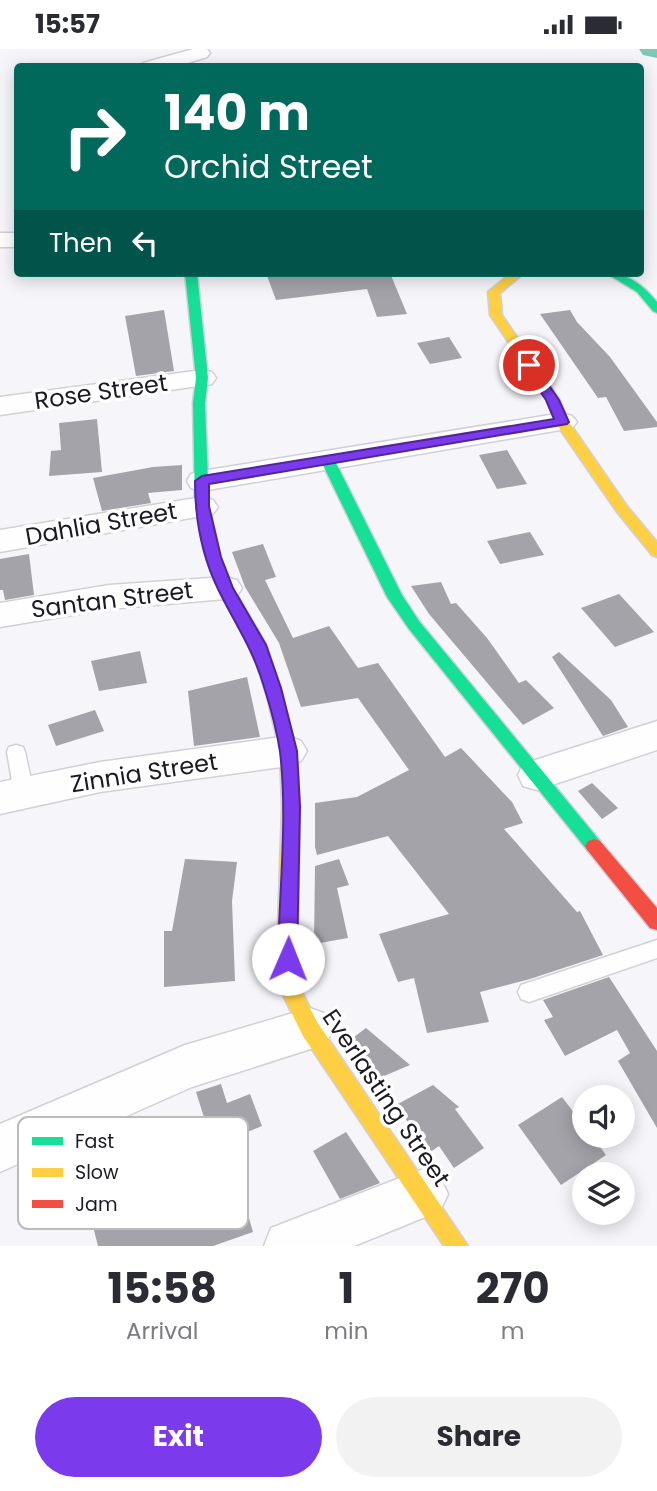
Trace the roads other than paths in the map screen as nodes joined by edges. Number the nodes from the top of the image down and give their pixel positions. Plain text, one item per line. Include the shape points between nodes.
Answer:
1 (202, 56) edge
2 (169, 63) edge
3 (191, 277) edge
4 (507, 277) edge
5 (619, 277) edge
6 (657, 309) edge
7 (202, 378) junction
8 (0, 406) edge
9 (562, 422) junction
10 (328, 461) junction
11 (202, 494) junction
12 (0, 541) edge
13 (657, 552) edge
14 (225, 588) junction
15 (0, 615) edge
16 (657, 735) edge
17 (288, 751) junction
18 (16, 752) dead end
19 (537, 775) junction
20 (12, 795) edge
21 (657, 922) edge
22 (657, 949) edge
23 (529, 992) dead end
24 (310, 1029) junction
25 (71, 1117) edge
26 (18, 1140) edge
27 (0, 1148) edge
28 (423, 1194) junction
29 (289, 1246) edge
30 (457, 1246) edge

1 - 2 street
3 - 7 main road, Everlasting Street
4 - 9 main road via 494,292 496,315
5 - 6 main road via 641,290
7 - 8 street, Rose Street
7 - 11 main road, Everlasting Street
9 - 10 street, Dahlia Street
9 - 13 main road
10 - 11 street, Dahlia Street
10 - 19 main road via 389,585 414,625
11 - 12 street, Dahlia Street
11 - 14 main road, Everlasting Street via 213,557
14 - 15 street, Santan Street via 109,597
14 - 17 main road, Everlasting Street via 258,645
16 - 19 street
17 - 20 street, Zinnia Street
17 - 24 main road, Everlasting Street via 288,959 293,995
18 - 20 lane
19 - 21 main road
22 - 23 lane
24 - 25 street via 185,1067
24 - 28 main road, Everlasting Street
26 - 27 street
28 - 29 street
28 - 30 main road, Everlasting Street

